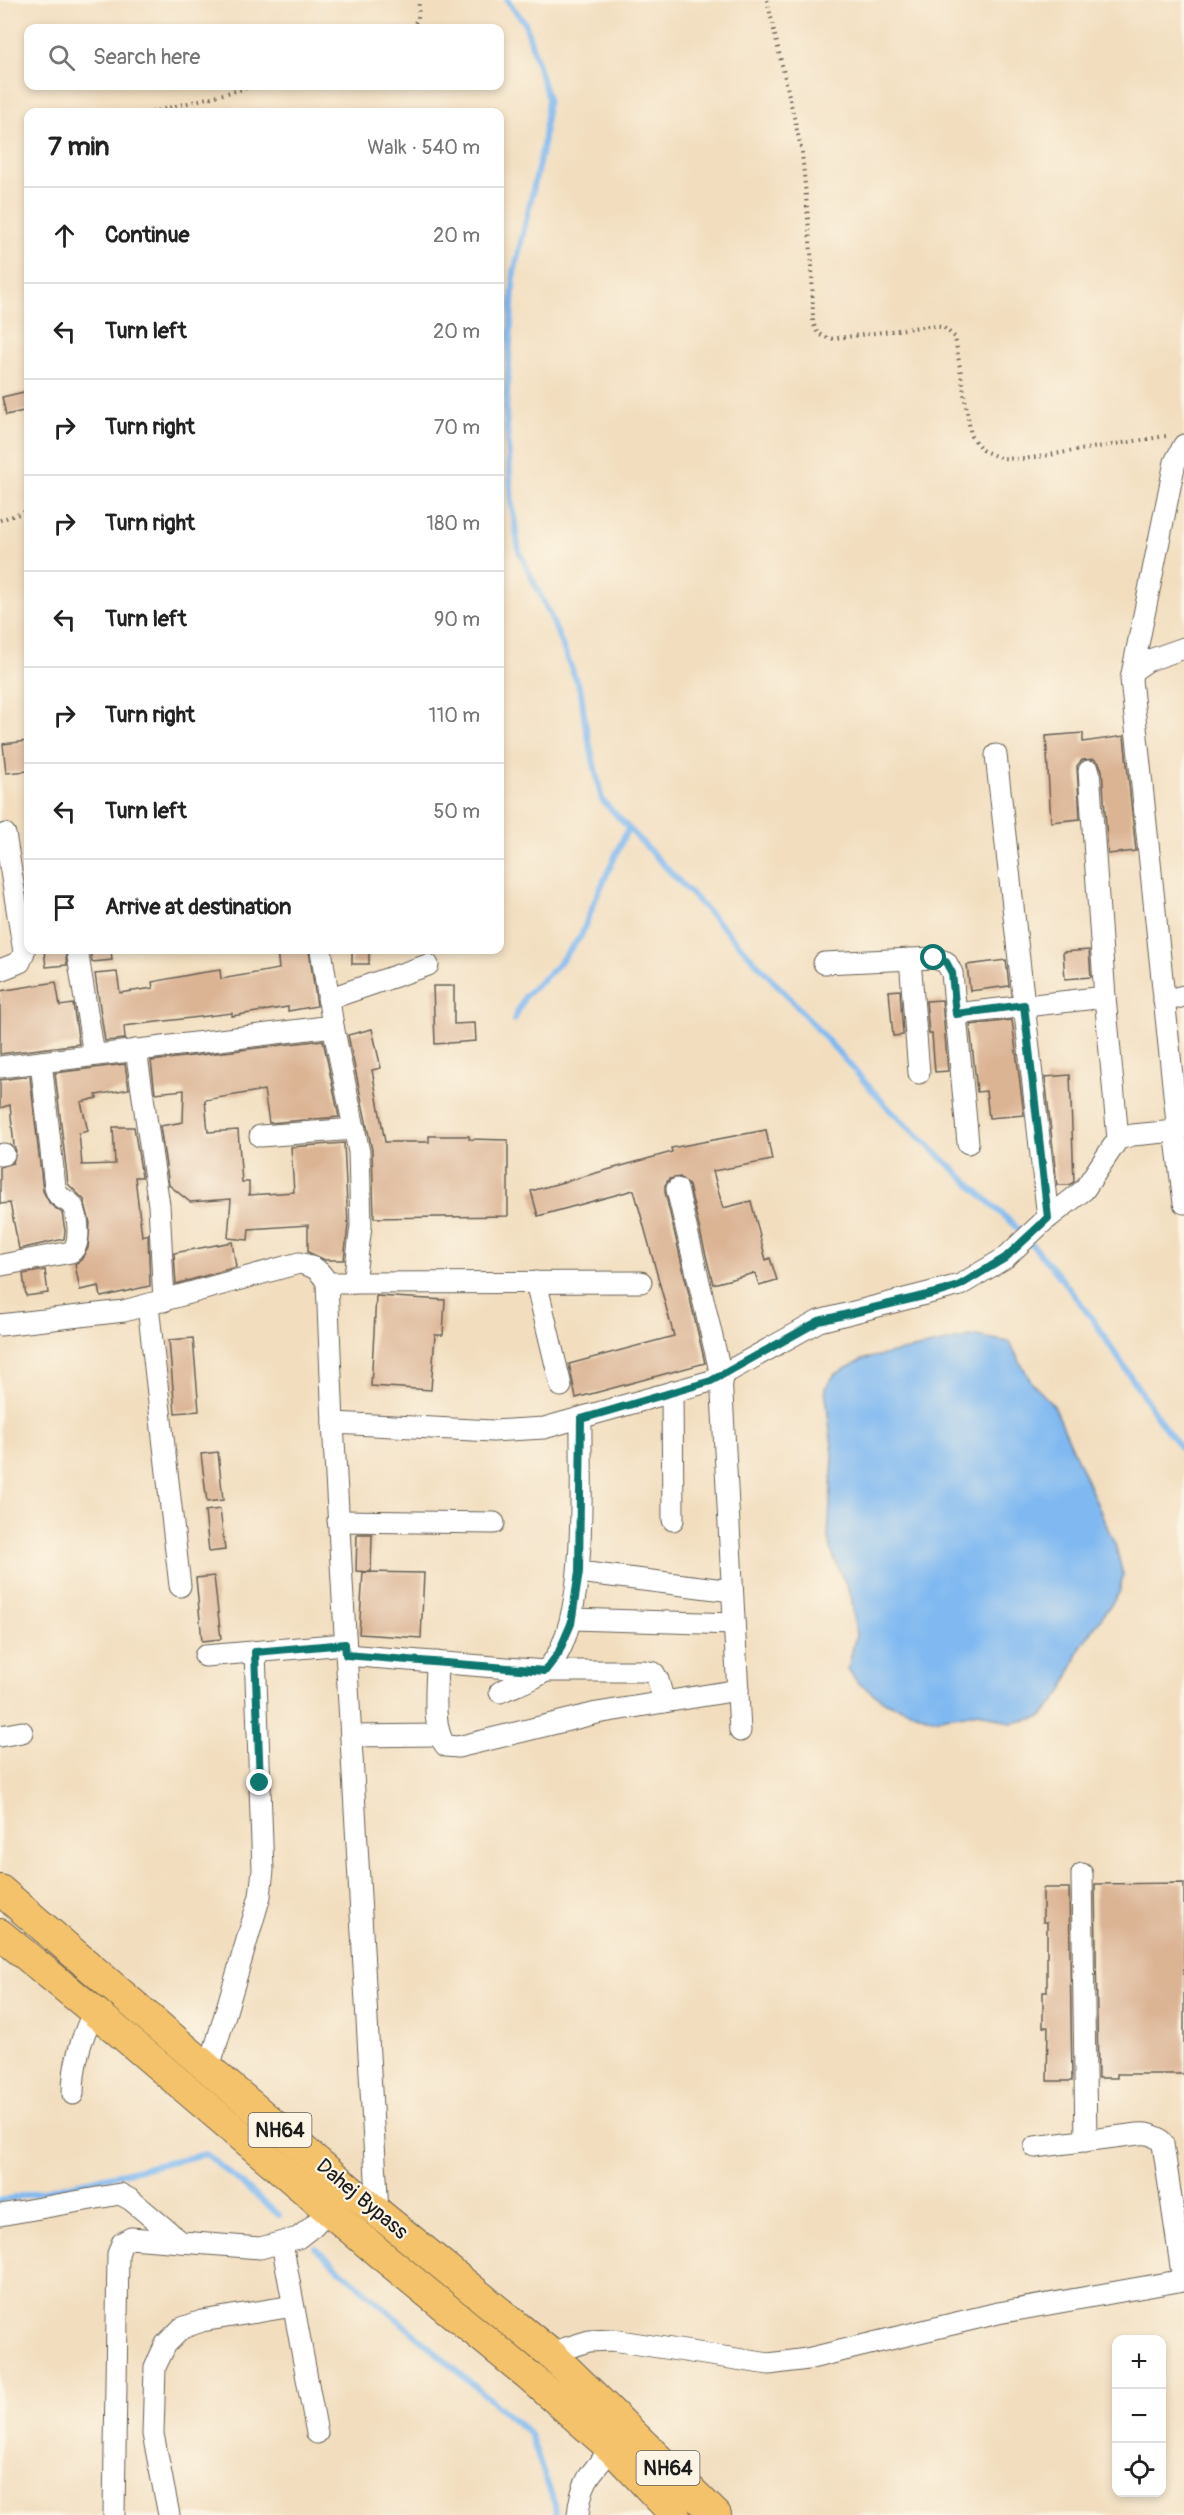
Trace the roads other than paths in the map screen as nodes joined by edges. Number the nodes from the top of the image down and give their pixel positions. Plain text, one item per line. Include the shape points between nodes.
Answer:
1 (1179, 441) edge
2 (1184, 648) edge
3 (1134, 670) junction
4 (996, 755) dead end
5 (1089, 771) dead end
6 (5, 834) dead end
7 (78, 954) edge
8 (322, 954) edge
9 (910, 959) junction
10 (824, 963) dead end
11 (428, 965) dead end
12 (0, 970) edge
13 (1105, 997) junction
14 (1174, 998) edge
15 (328, 999) junction
16 (1024, 1005) junction
17 (956, 1014) junction
18 (333, 1026) junction
19 (136, 1050) junction
20 (94, 1055) junction
21 (41, 1062) junction
22 (0, 1067) edge
23 (920, 1072) dead end
24 (355, 1129) junction
25 (1175, 1131) junction
26 (260, 1136) dead end
27 (1118, 1139) junction
28 (968, 1143) dead end
29 (677, 1189) dead end
30 (1184, 1203) edge
31 (1046, 1220) junction
32 (2, 1265) dead end
33 (536, 1282) junction
34 (641, 1282) dead end
35 (327, 1283) junction
36 (354, 1284) junction
37 (156, 1304) junction
38 (0, 1325) edge
39 (721, 1375) junction
40 (561, 1386) dead end
41 (672, 1392) junction
42 (581, 1419) junction
43 (333, 1423) junction
44 (673, 1520) dead end
45 (338, 1521) junction
46 (494, 1523) dead end
47 (579, 1572) junction
48 (180, 1586) dead end
49 (732, 1591) junction
50 (572, 1619) junction
51 (734, 1624) junction
52 (346, 1649) junction
53 (255, 1652) junction
54 (205, 1656) dead end
55 (437, 1662) junction
56 (545, 1671) junction
57 (738, 1690) junction
58 (500, 1692) dead end
59 (664, 1702) junction
60 (740, 1731) dead end
61 (22, 1732) dead end
62 (439, 1734) junction
63 (0, 1736) edge
64 (351, 1736) junction
65 (1082, 1874) dead end
66 (0, 1890) edge
67 (0, 1934) edge
68 (94, 2011) junction
69 (209, 2069) junction
70 (72, 2094) dead end
71 (1086, 2141) junction
72 (1035, 2147) dead end
73 (349, 2189) junction
74 (329, 2211) junction
75 (378, 2213) junction
76 (0, 2215) edge
77 (180, 2242) junction
78 (282, 2243) junction
79 (1183, 2280) edge
80 (293, 2306) junction
81 (557, 2360) junction
82 (317, 2433) dead end
83 (611, 2437) junction
84 (114, 2515) edge
85 (169, 2515) edge
86 (578, 2515) edge
87 (675, 2515) edge
88 (716, 2515) edge

1 - 3 street
2 - 3 street via 1147,661
3 - 14 street via 1131,695
4 - 16 street
5 - 13 street
6 - 12 street via 24,951 20,962
7 - 20 street
8 - 15 street
9 - 10 street
9 - 17 street via 946,962 952,973
9 - 23 street
11 - 15 street
13 - 16 street
13 - 27 street
14 - 25 street via 1178,1122
15 - 18 street
16 - 17 street
16 - 31 street
17 - 28 street
18 - 19 street
18 - 24 street
19 - 20 street
19 - 37 street via 159,1205
20 - 21 street
21 - 22 street
21 - 32 street via 55,1187 57,1195 74,1208 77,1248
24 - 26 street
24 - 36 street via 361,1226
25 - 27 street
25 - 30 street
27 - 31 street via 1084,1190
29 - 39 street
31 - 39 street via 1005,1258 960,1285 819,1321
33 - 34 street
33 - 36 street
33 - 40 street
35 - 36 street
35 - 37 street via 313,1266 299,1263
35 - 43 street
37 - 38 street
37 - 48 street
39 - 41 street
39 - 49 street
41 - 42 street
41 - 44 street
42 - 43 street via 544,1428 493,1431
42 - 47 street
43 - 45 street
45 - 46 street
45 - 52 street
47 - 49 street
47 - 50 street
49 - 51 street
50 - 51 street
50 - 56 street via 558,1654
51 - 57 street
52 - 53 street
52 - 55 street
52 - 64 street
53 - 54 street
53 - 69 street via 263,1870 260,1896
55 - 56 street
55 - 62 street
56 - 58 street
56 - 59 street via 654,1673
57 - 59 street
57 - 60 street
59 - 62 street via 458,1747 446,1746
61 - 63 street
62 - 64 street
64 - 75 street
65 - 71 street
66 - 69 highway, Dahej Bypass / NH64
67 - 68 highway, Dahej Bypass / NH64
68 - 70 street via 75,2061
68 - 74 highway, Dahej Bypass / NH64
69 - 73 highway, Dahej Bypass / NH64
71 - 72 street
71 - 79 street via 1148,2133 1163,2144
73 - 74 street
73 - 75 highway, Dahej Bypass / NH64
74 - 78 street via 298,2238
74 - 83 highway, Dahej Bypass / NH64 via 540,2386
75 - 81 highway, Dahej Bypass / NH64
76 - 77 street via 120,2194
77 - 78 street via 260,2248
77 - 84 street via 131,2238 122,2243 118,2254
78 - 80 street
79 - 81 street via 998,2313 807,2360 769,2364 613,2340 590,2341
80 - 82 street
80 - 85 street via 202,2321 182,2328 166,2344 155,2367 153,2434
81 - 83 highway, Dahej Bypass / NH64
83 - 86 street via 588,2475
83 - 87 highway, Dahej Bypass / NH64
83 - 88 highway, Dahej Bypass / NH64

